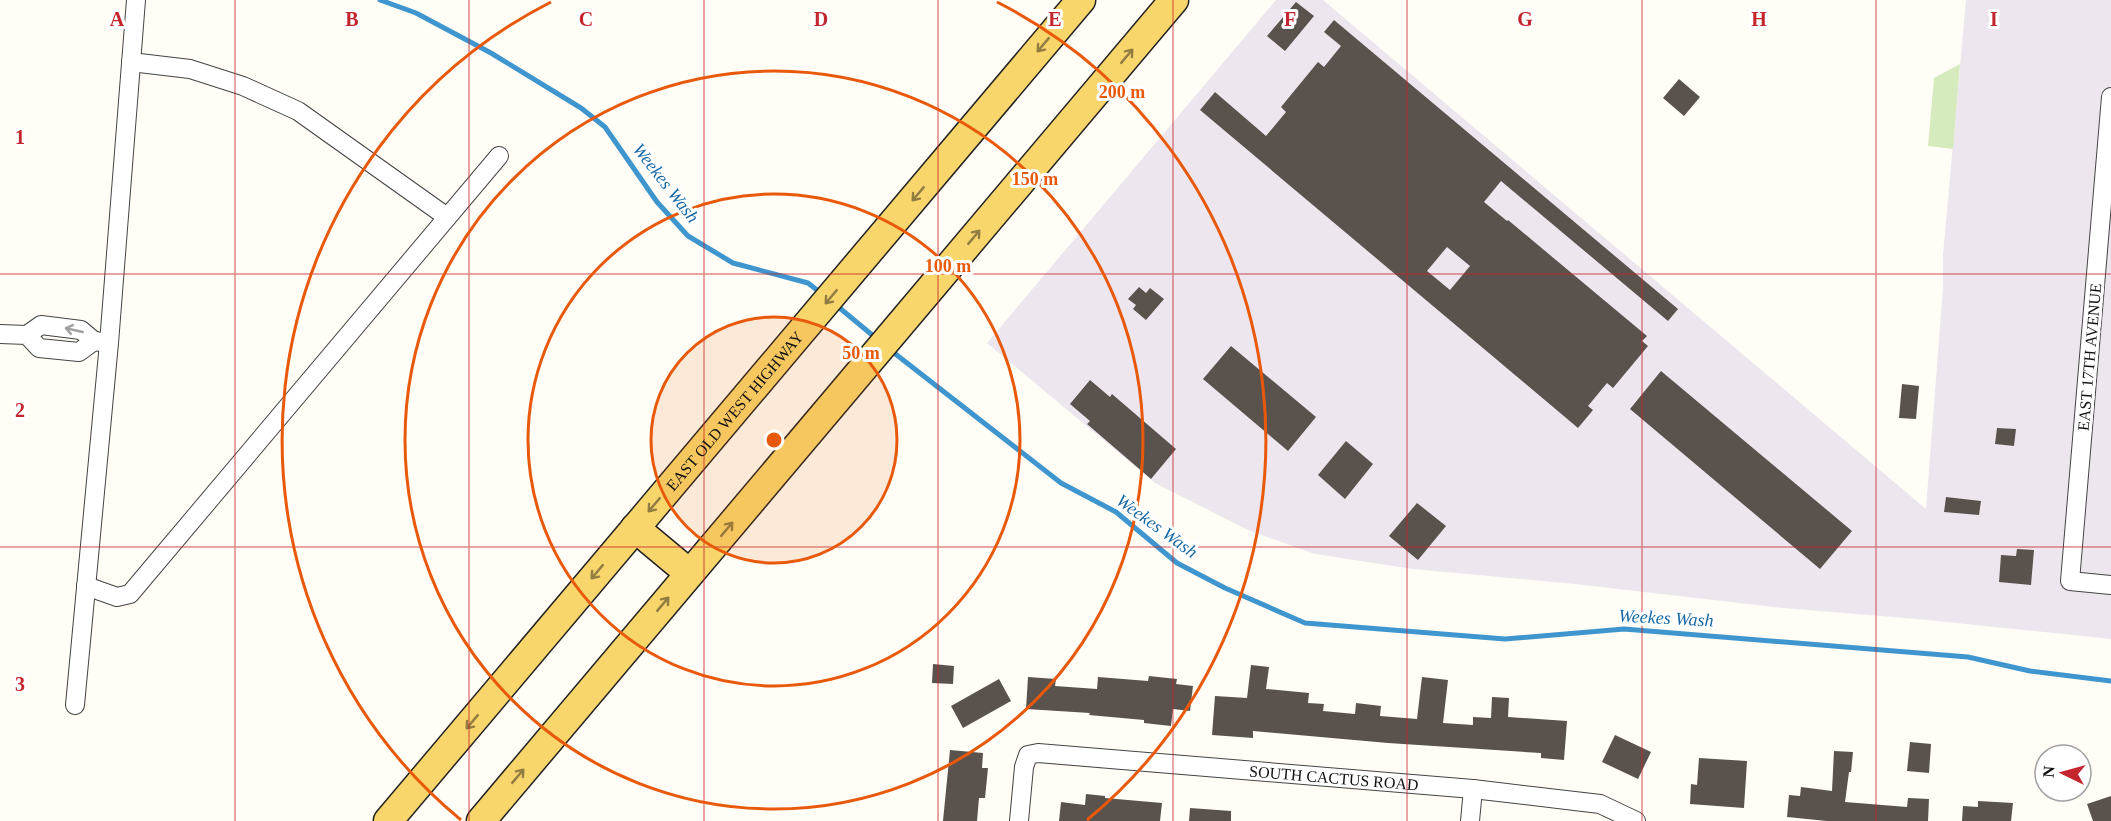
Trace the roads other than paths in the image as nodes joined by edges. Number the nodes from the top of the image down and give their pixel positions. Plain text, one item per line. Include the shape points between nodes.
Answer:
1 (136, 0) edge
2 (1081, 0) edge
3 (1174, 0) edge
4 (131, 62) junction
5 (2111, 97) edge
6 (499, 156) dead end
7 (447, 217) junction
8 (0, 334) edge
9 (102, 342) junction
10 (635, 528) junction
11 (689, 573) junction
12 (2111, 585) edge
13 (86, 586) junction
14 (75, 705) dead end
15 (1473, 789) junction
16 (388, 821) edge
17 (481, 821) edge
18 (1019, 821) edge
19 (1470, 821) edge
20 (1636, 821) edge

1 - 4 street
2 -> 10 main road, EAST OLD WEST HIGHWAY
11 -> 3 main road
4 - 7 street via 190,69 298,111
4 - 9 street
5 - 12 street, EAST 17TH AVENUE via 2070,581
6 - 7 street
7 - 13 street via 130,594 117,597
8 - 9 street via 27,335 39,348 79,352
9 - 13 street
10 - 11 main road
10 -> 16 main road, EAST OLD WEST HIGHWAY
17 -> 11 main road
13 - 14 street
15 - 18 street, SOUTH CACTUS ROAD via 1038,753 1028,755 1024,767
15 - 19 street
15 - 20 street, SOUTH CACTUS ROAD via 1600,804

